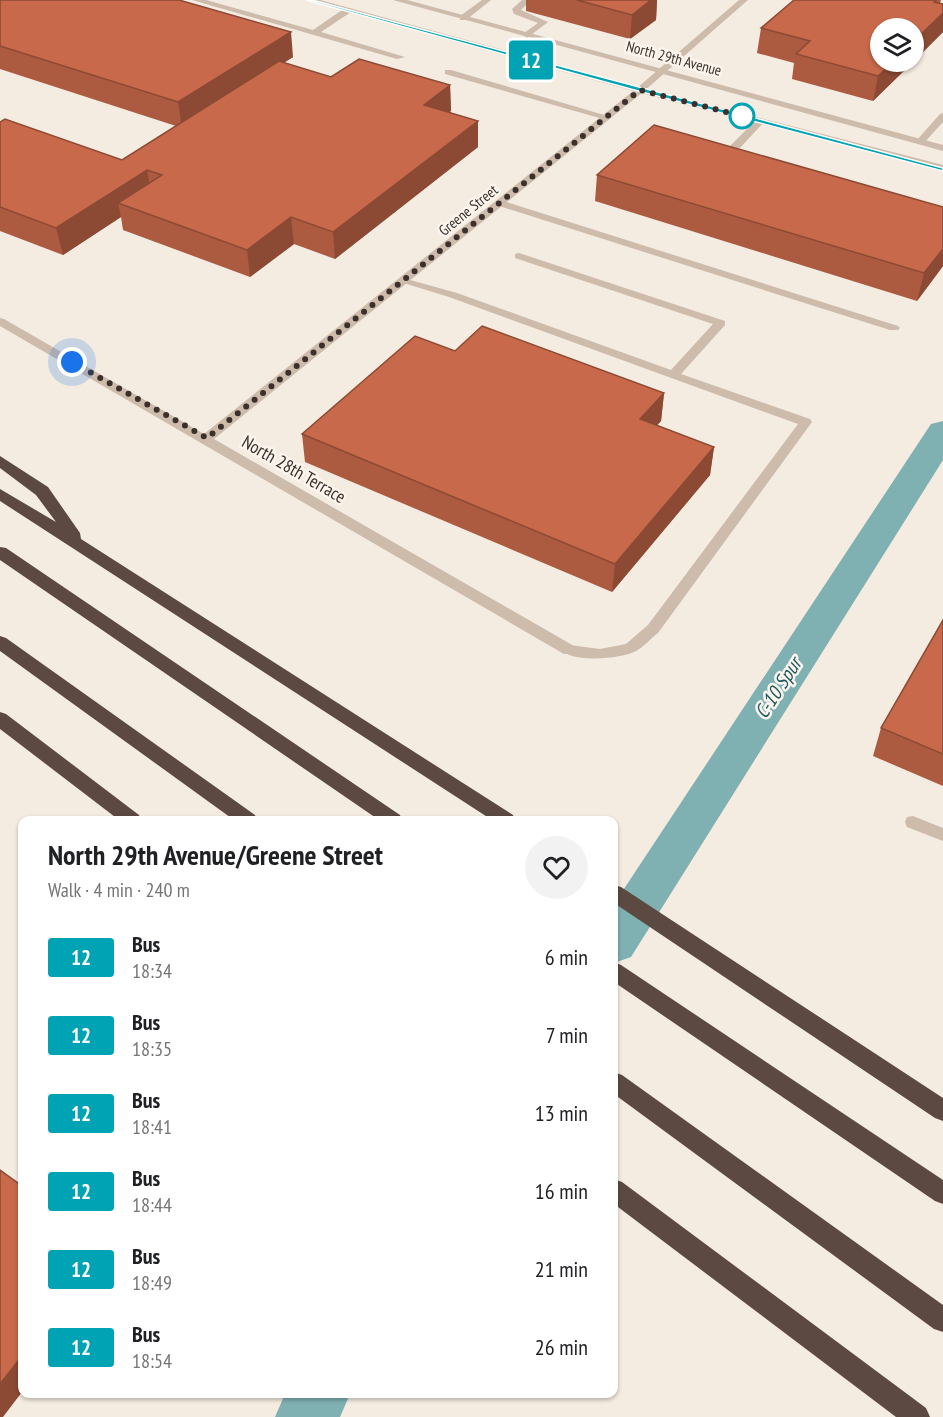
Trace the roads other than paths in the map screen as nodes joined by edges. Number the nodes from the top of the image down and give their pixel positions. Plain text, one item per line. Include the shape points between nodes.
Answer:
1 (196, 0) edge
2 (310, 0) edge
3 (398, 0) edge
4 (487, 0) edge
5 (527, 0) edge
6 (744, 0) edge
7 (348, 10) junction
8 (463, 18) junction
9 (314, 33) junction
10 (527, 34) junction
11 (400, 57) dead end
12 (663, 71) junction
13 (448, 72) dead end
14 (640, 90) junction
15 (943, 116) edge
16 (606, 117) junction
17 (760, 121) junction
18 (920, 142) junction
19 (943, 148) edge
20 (754, 156) edge
21 (943, 168) edge
22 (500, 203) junction
23 (519, 256) dead end
24 (403, 281) junction
25 (0, 321) edge
26 (894, 328) dead end
27 (673, 375) junction
28 (207, 438) junction
29 (0, 461) edge
30 (0, 494) edge
31 (80, 546) junction
32 (0, 552) edge
33 (0, 642) edge
34 (0, 719) edge
35 (127, 816) edge
36 (242, 816) edge
37 (387, 816) edge
38 (500, 816) edge
39 (913, 822) dead end
40 (943, 835) edge
41 (618, 895) edge
42 (618, 974) edge
43 (618, 1085) edge
44 (943, 1111) edge
45 (618, 1193) edge
46 (943, 1193) edge
47 (943, 1320) edge
48 (917, 1417) edge

1 - 9 street
2 - 7 street
3 - 8 street, North 29th Avenue
4 - 8 street
5 - 10 street via 517,12 544,22
6 - 12 street, Greene Street
7 - 9 street
7 - 14 street
8 - 10 street, North 29th Avenue
9 - 11 street
10 - 12 street, North 29th Avenue
12 - 14 street, Greene Street
12 - 18 street, North 29th Avenue
13 - 16 street
14 - 16 street, Greene Street
14 - 17 street
15 - 18 street
16 - 22 street, Greene Street
17 - 20 street via 726,149
17 - 21 street
18 - 19 street, North 29th Avenue
22 - 24 street, Greene Street
22 - 26 street
23 - 27 street via 721,323
24 - 27 street via 453,295
24 - 28 street, Greene Street
25 - 28 street, North 28th Terrace
27 - 28 street, North 28th Terrace via 806,422 653,629 630,648 600,654 569,650
29 - 31 highway via 42,491
30 - 31 highway
31 - 38 highway
32 - 37 highway
33 - 36 highway
34 - 35 highway
39 - 40 street
41 - 44 highway
42 - 46 highway
43 - 47 highway
45 - 48 highway

